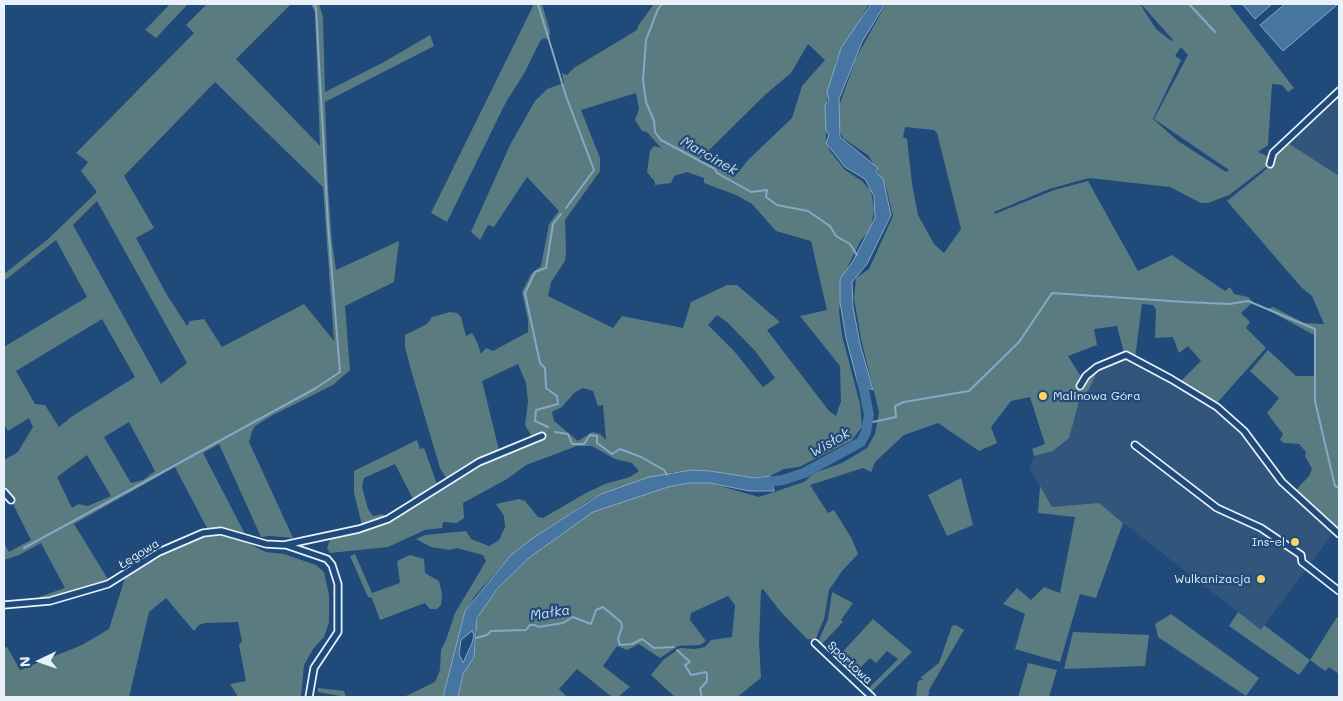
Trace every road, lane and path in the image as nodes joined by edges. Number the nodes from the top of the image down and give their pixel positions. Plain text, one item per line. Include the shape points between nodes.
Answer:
1 (1339, 91) edge
2 (1270, 164) dead end
3 (1080, 386) dead end
4 (542, 436) dead end
5 (1135, 445) dead end
6 (4, 492) edge
7 (11, 500) dead end
8 (1339, 534) edge
9 (284, 545) junction
10 (1339, 591) edge
11 (4, 605) edge
12 (815, 644) dead end
13 (309, 697) edge
14 (872, 697) edge

1 - 2 street via 1273,153
3 - 8 street via 1097,367 1126,355 1171,379 1216,407 1244,431 1282,482
4 - 9 street, Łęgowa via 479,462 388,519 359,529
5 - 10 street via 1217,508 1261,528 1301,555 1302,562
6 - 7 street
9 - 11 street, Łęgowa via 266,544 221,531 203,533 159,552 108,584 50,601
9 - 13 street, Łęgowa via 326,559 332,565 338,584 338,632 314,668
12 - 14 street, Sportowa

